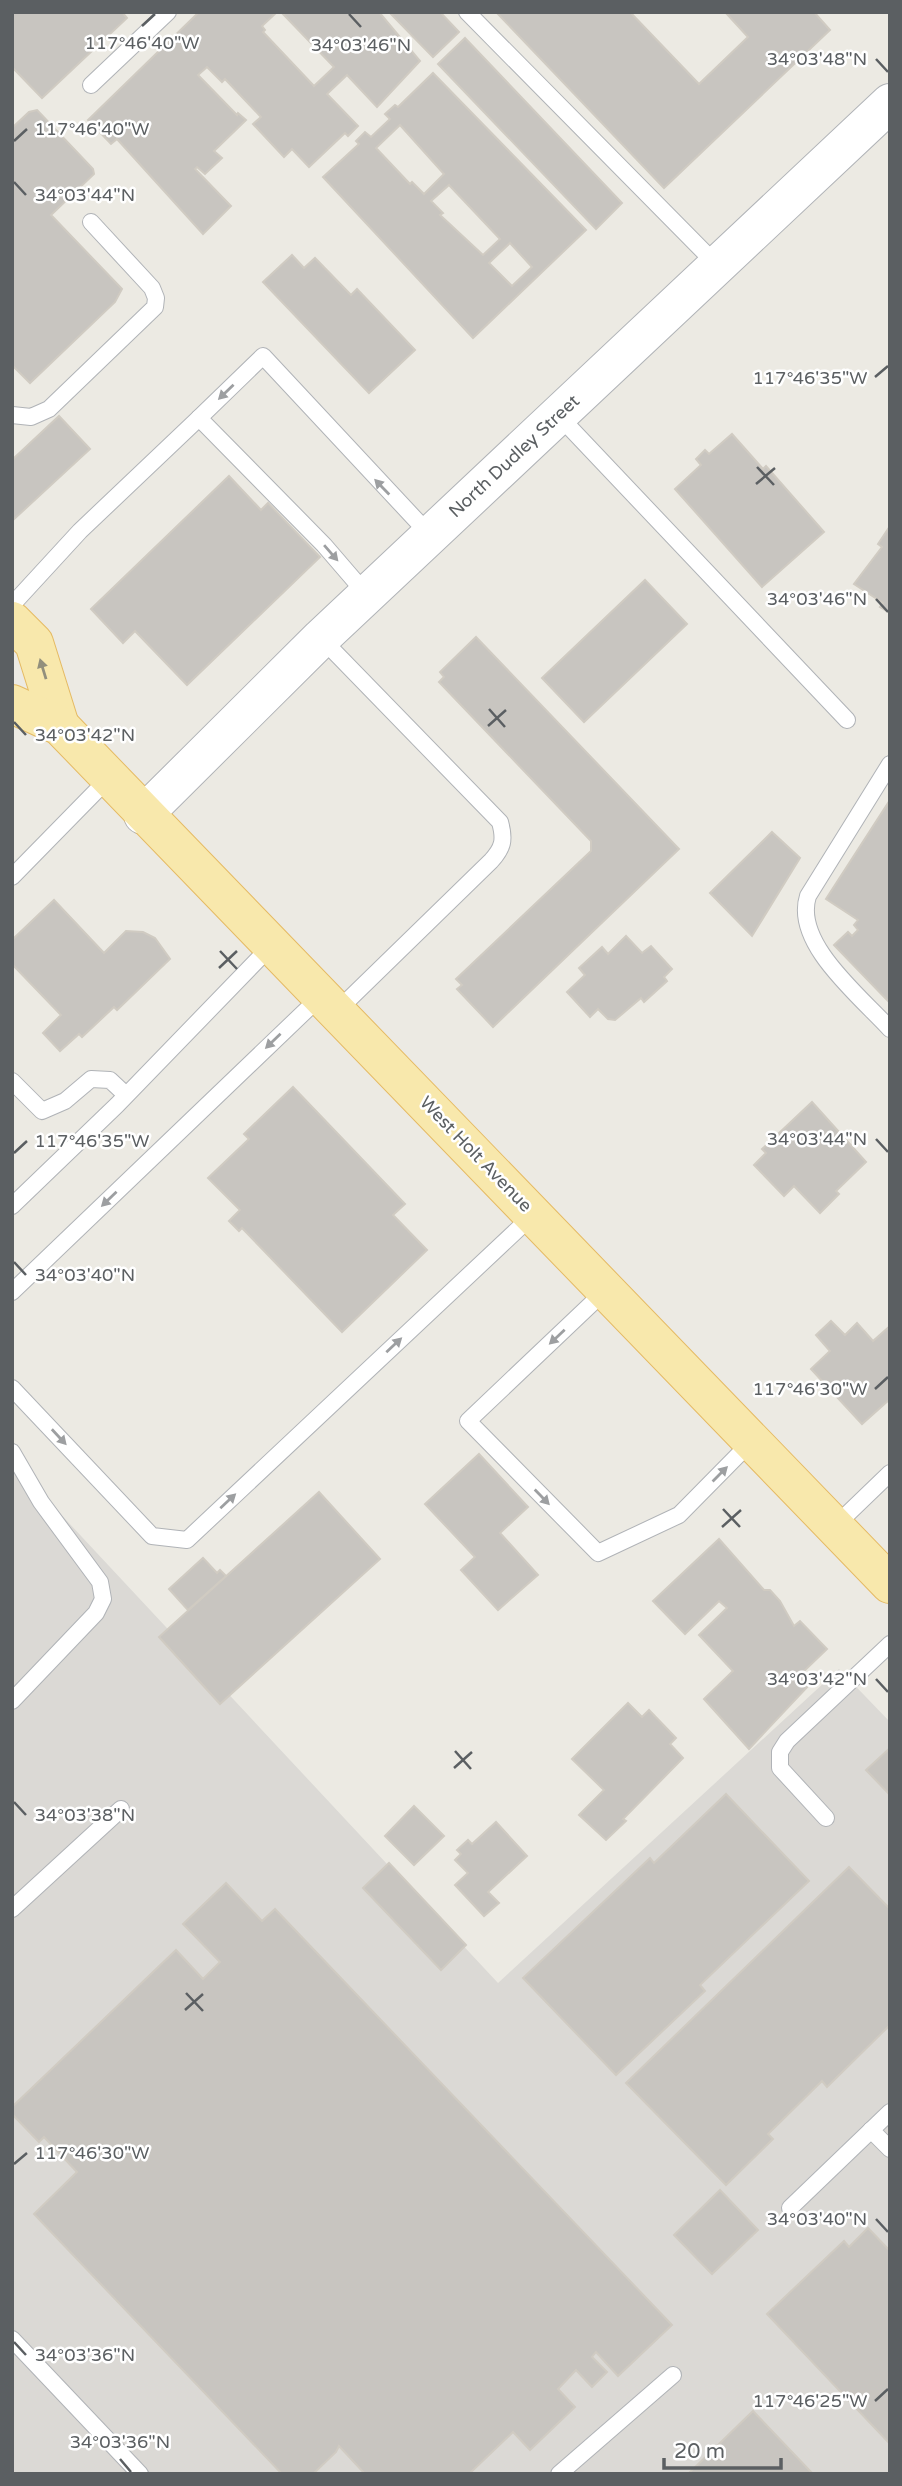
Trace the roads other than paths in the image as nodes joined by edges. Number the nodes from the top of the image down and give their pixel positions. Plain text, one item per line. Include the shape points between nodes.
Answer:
1 (168, 12) edge
2 (467, 12) edge
3 (90, 85) dead end
4 (885, 116) edge
5 (91, 222) dead end
6 (717, 265) junction
7 (12, 415) edge
8 (558, 415) junction
9 (199, 418) junction
10 (430, 535) junction
11 (367, 595) junction
12 (12, 605) edge
13 (12, 621) edge
14 (321, 638) junction
15 (12, 704) edge
16 (847, 720) dead end
17 (60, 726) junction
18 (890, 764) edge
19 (109, 778) junction
20 (144, 814) junction
21 (12, 877) edge
22 (273, 943) junction
23 (330, 1002) junction
24 (890, 1029) edge
25 (12, 1081) edge
26 (126, 1095) junction
27 (12, 1206) edge
28 (533, 1214) junction
29 (606, 1290) junction
30 (12, 1292) edge
31 (12, 1388) edge
32 (752, 1441) junction
33 (12, 1452) edge
34 (890, 1473) edge
35 (835, 1526) junction
36 (888, 1579) edge
37 (890, 1644) edge
38 (12, 1701) edge
39 (121, 1809) dead end
40 (826, 1818) dead end
41 (12, 1909) edge
42 (890, 2112) edge
43 (872, 2130) junction
44 (890, 2149) edge
45 (790, 2208) dead end
46 (12, 2339) edge
47 (673, 2375) dead end
48 (140, 2474) edge
49 (559, 2474) edge

1 - 3 lane
2 - 6 lane
4 - 6 street, North Dudley Street
5 - 7 lane via 152,288 155,307 49,409 31,417
6 - 8 street, North Dudley Street
8 - 10 street, North Dudley Street
8 - 16 lane
10 -> 9 lane via 263,356
9 -> 11 lane
9 - 12 lane via 80,531
10 - 11 street, North Dudley Street
11 - 14 street, North Dudley Street
17 -> 13 main road, West Holt Avenue via 34,643
14 - 20 street, North Dudley Street
14 - 23 lane via 500,822 504,835 502,849 491,861
15 - 17 main road, West Holt Avenue
17 - 19 main road, West Holt Avenue
18 - 24 lane via 808,896 804,915 810,937 825,958
19 - 20 main road, West Holt Avenue
19 - 21 lane
20 - 22 main road, West Holt Avenue
22 - 23 main road, West Holt Avenue
22 - 26 lane
23 - 28 main road, West Holt Avenue
23 -> 30 lane
25 - 26 lane via 42,1111 65,1101 91,1079 110,1080
26 - 27 lane
28 - 29 main road, West Holt Avenue
31 -> 28 lane via 152,1536 187,1540
29 - 32 main road, West Holt Avenue
29 -> 32 lane via 468,1421 598,1553 679,1515
32 - 35 main road, West Holt Avenue
33 - 38 lane via 41,1502 100,1582 103,1599 96,1613
34 - 35 lane
35 - 36 main road, West Holt Avenue
37 - 40 lane via 780,1752 780,1768
39 - 41 lane
42 - 43 lane
43 - 44 lane
43 - 45 lane
46 - 48 lane
47 - 49 lane

